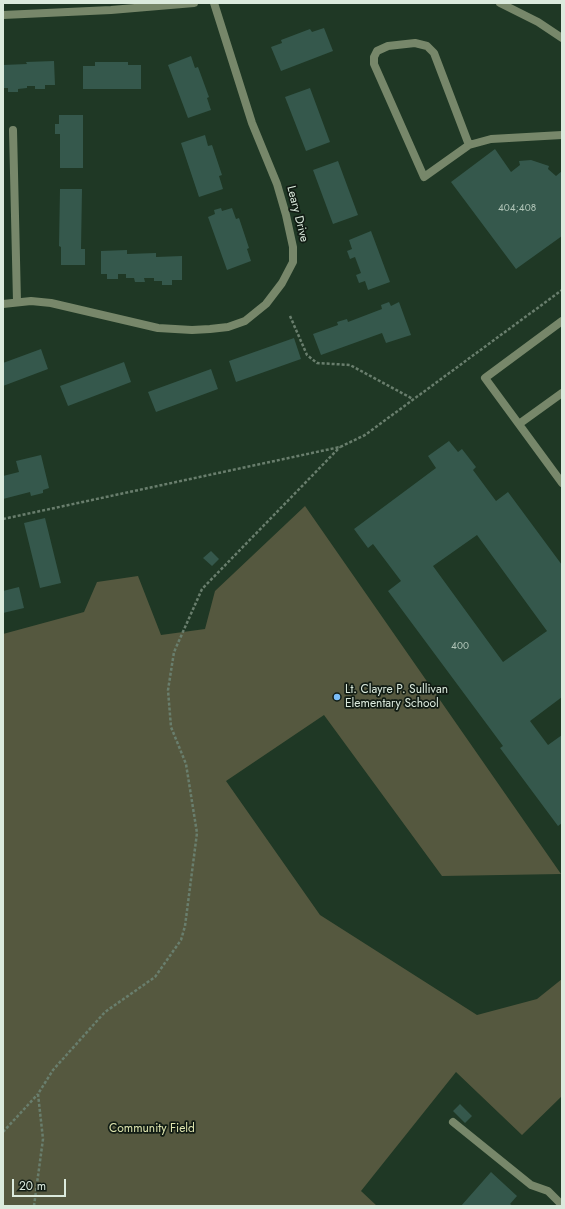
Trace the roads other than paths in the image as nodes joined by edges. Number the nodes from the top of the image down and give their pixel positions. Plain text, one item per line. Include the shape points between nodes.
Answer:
1 (194, 3) edge
2 (214, 3) edge
3 (500, 3) edge
4 (110, 7) edge
5 (3, 15) edge
6 (562, 38) edge
7 (13, 130) dead end
8 (562, 135) edge
9 (469, 145) junction
10 (16, 302) junction
11 (3, 304) edge
12 (562, 321) edge
13 (562, 393) edge
14 (518, 424) junction
15 (562, 483) edge
16 (453, 1122) dead end
17 (562, 1205) edge

1 - 4 street
2 - 10 street, Leary Drive via 252,123 277,184 286,215 293,247 293,262 282,283 266,304 245,320 228,327 210,329 158,328 51,303
3 - 6 street via 538,22
4 - 5 street
7 - 10 street
8 - 9 street via 491,139
9 - 9 street via 424,177 374,64 377,51 388,46 415,43 427,46 434,53
10 - 11 street, Leary Drive
12 - 14 street via 485,378
13 - 14 street
14 - 15 street
16 - 17 street via 531,1186 548,1191

